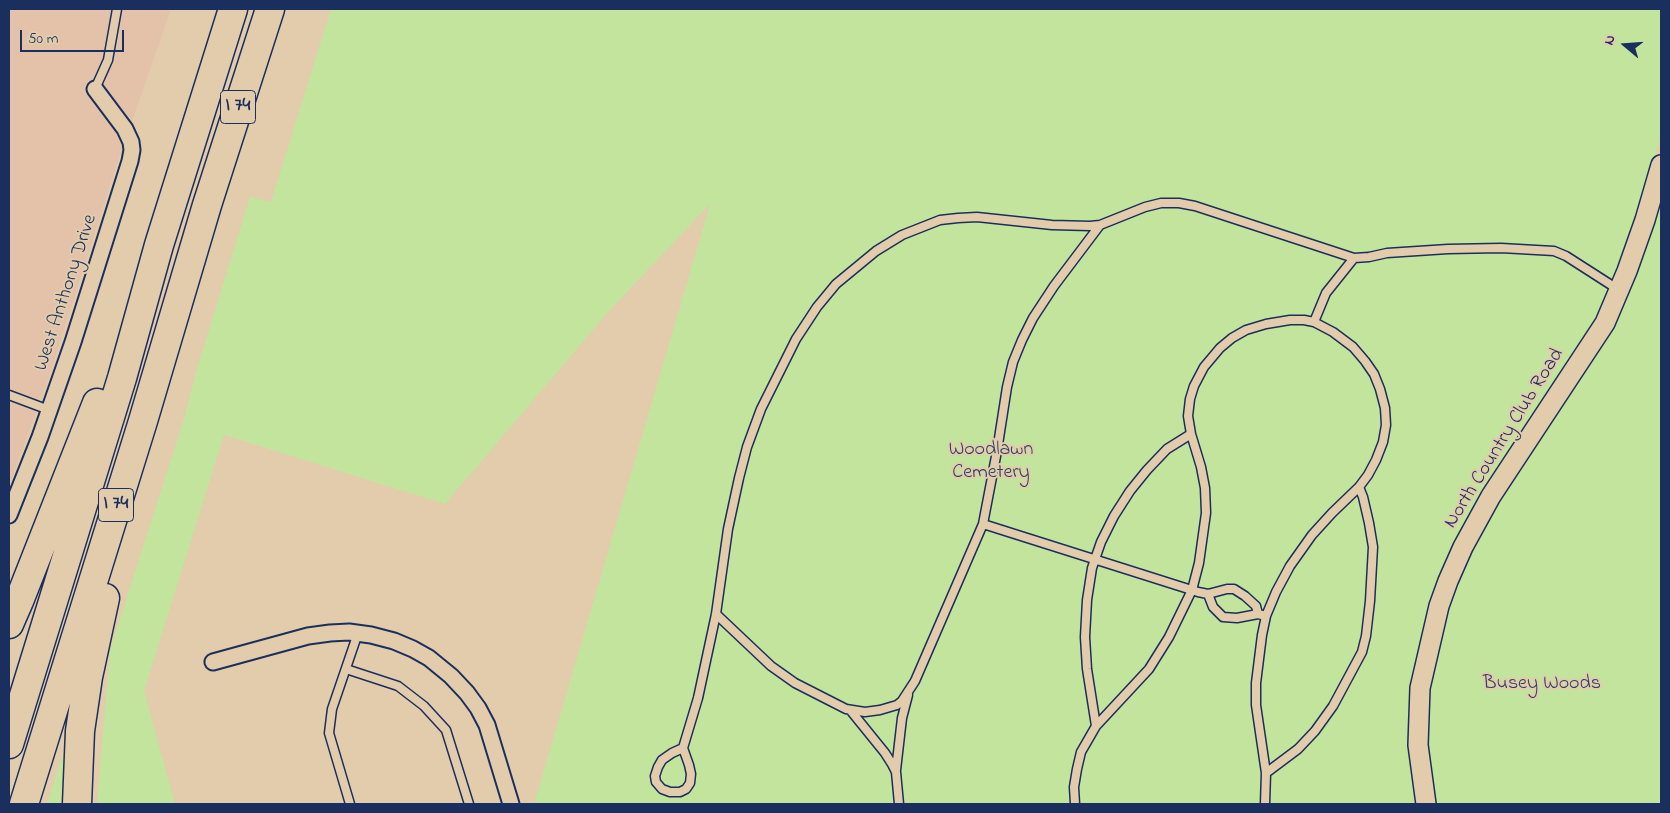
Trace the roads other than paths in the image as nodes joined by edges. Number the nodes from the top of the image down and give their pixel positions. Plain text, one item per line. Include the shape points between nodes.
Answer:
1 (118, 9) edge
2 (233, 9) edge
3 (270, 9) edge
4 (95, 89) joint
5 (1661, 165) edge
6 (207, 205) junction
7 (1100, 225) junction
8 (159, 245) junction
9 (1354, 258) junction
10 (1619, 290) junction
11 (1314, 322) junction
12 (9, 395) edge
13 (49, 410) junction
14 (1190, 434) junction
15 (1359, 487) junction
16 (10, 511) edge
17 (983, 524) junction
18 (1095, 560) junction
19 (1192, 590) junction
20 (1208, 594) junction
21 (716, 614) junction
22 (1262, 615) junction
23 (9, 624) edge
24 (358, 633) junction
25 (213, 662) dead end
26 (346, 669) junction
27 (908, 694) junction
28 (851, 711) junction
29 (1096, 726) junction
30 (9, 744) edge
31 (683, 748) junction
32 (896, 772) junction
33 (1266, 773) junction
34 (24, 804) edge
35 (77, 804) edge
36 (350, 804) edge
37 (468, 804) edge
38 (511, 804) edge
39 (899, 804) edge
40 (1075, 804) edge
41 (1265, 804) edge
42 (1426, 804) edge

1 - 4 lane via 108,60
2 - 8 highway, I 74
3 - 6 highway, I 74
4 - 13 street, West Anthony Drive via 125,129 132,150
5 - 10 street, North Country Club Road
6 - 34 highway, I 74
6 - 35 highway via 182,335 98,624 80,731
7 - 9 lane via 1145,206 1179,203
7 - 17 lane via 1033,318 1013,362
7 - 21 lane via 1052,225 977,217 940,220 902,235 876,251 836,284 796,339 777,374 753,432 738,478
8 - 23 highway
8 - 30 highway, I 74 via 122,378
9 - 10 lane via 1448,249 1554,250
9 - 11 lane via 1326,293
10 - 42 street, North Country Club Road via 1605,323 1491,496 1448,581 1420,688 1418,745
11 - 14 lane via 1290,320 1266,324 1246,330 1220,348 1194,386 1188,416
11 - 15 lane via 1353,347 1374,374 1380,389 1386,425 1383,442
12 - 13 lane
13 - 16 street, West Anthony Drive
14 - 18 lane via 1167,449 1130,491 1114,516
14 - 19 lane via 1201,467 1206,513
15 - 22 lane via 1312,535
15 - 33 lane via 1373,547 1370,601 1362,652 1333,706 1315,731 1298,749
17 - 18 lane
17 - 27 lane
18 - 19 lane
18 - 29 lane via 1087,600 1085,637
19 - 20 lane
19 - 29 lane via 1150,669
20 - 22 lane via 1234,590 1245,596
20 - 22 lane via 1213,607 1223,617
21 - 28 lane via 771,666 795,683
21 - 31 lane via 698,698
22 - 33 lane via 1256,698
24 - 25 street via 330,632 308,636
24 - 26 lane
24 - 38 street via 413,649 429,658 467,693 487,725
26 - 36 lane via 332,709 329,733
26 - 37 lane via 398,686 424,706 446,730
27 - 28 lane via 897,705 880,710
27 - 32 lane
28 - 32 lane via 885,752
29 - 40 lane via 1076,769
31 - 31 lane via 672,752 658,767 656,782 662,789 680,792 690,783 691,774
32 - 39 lane
33 - 41 lane

